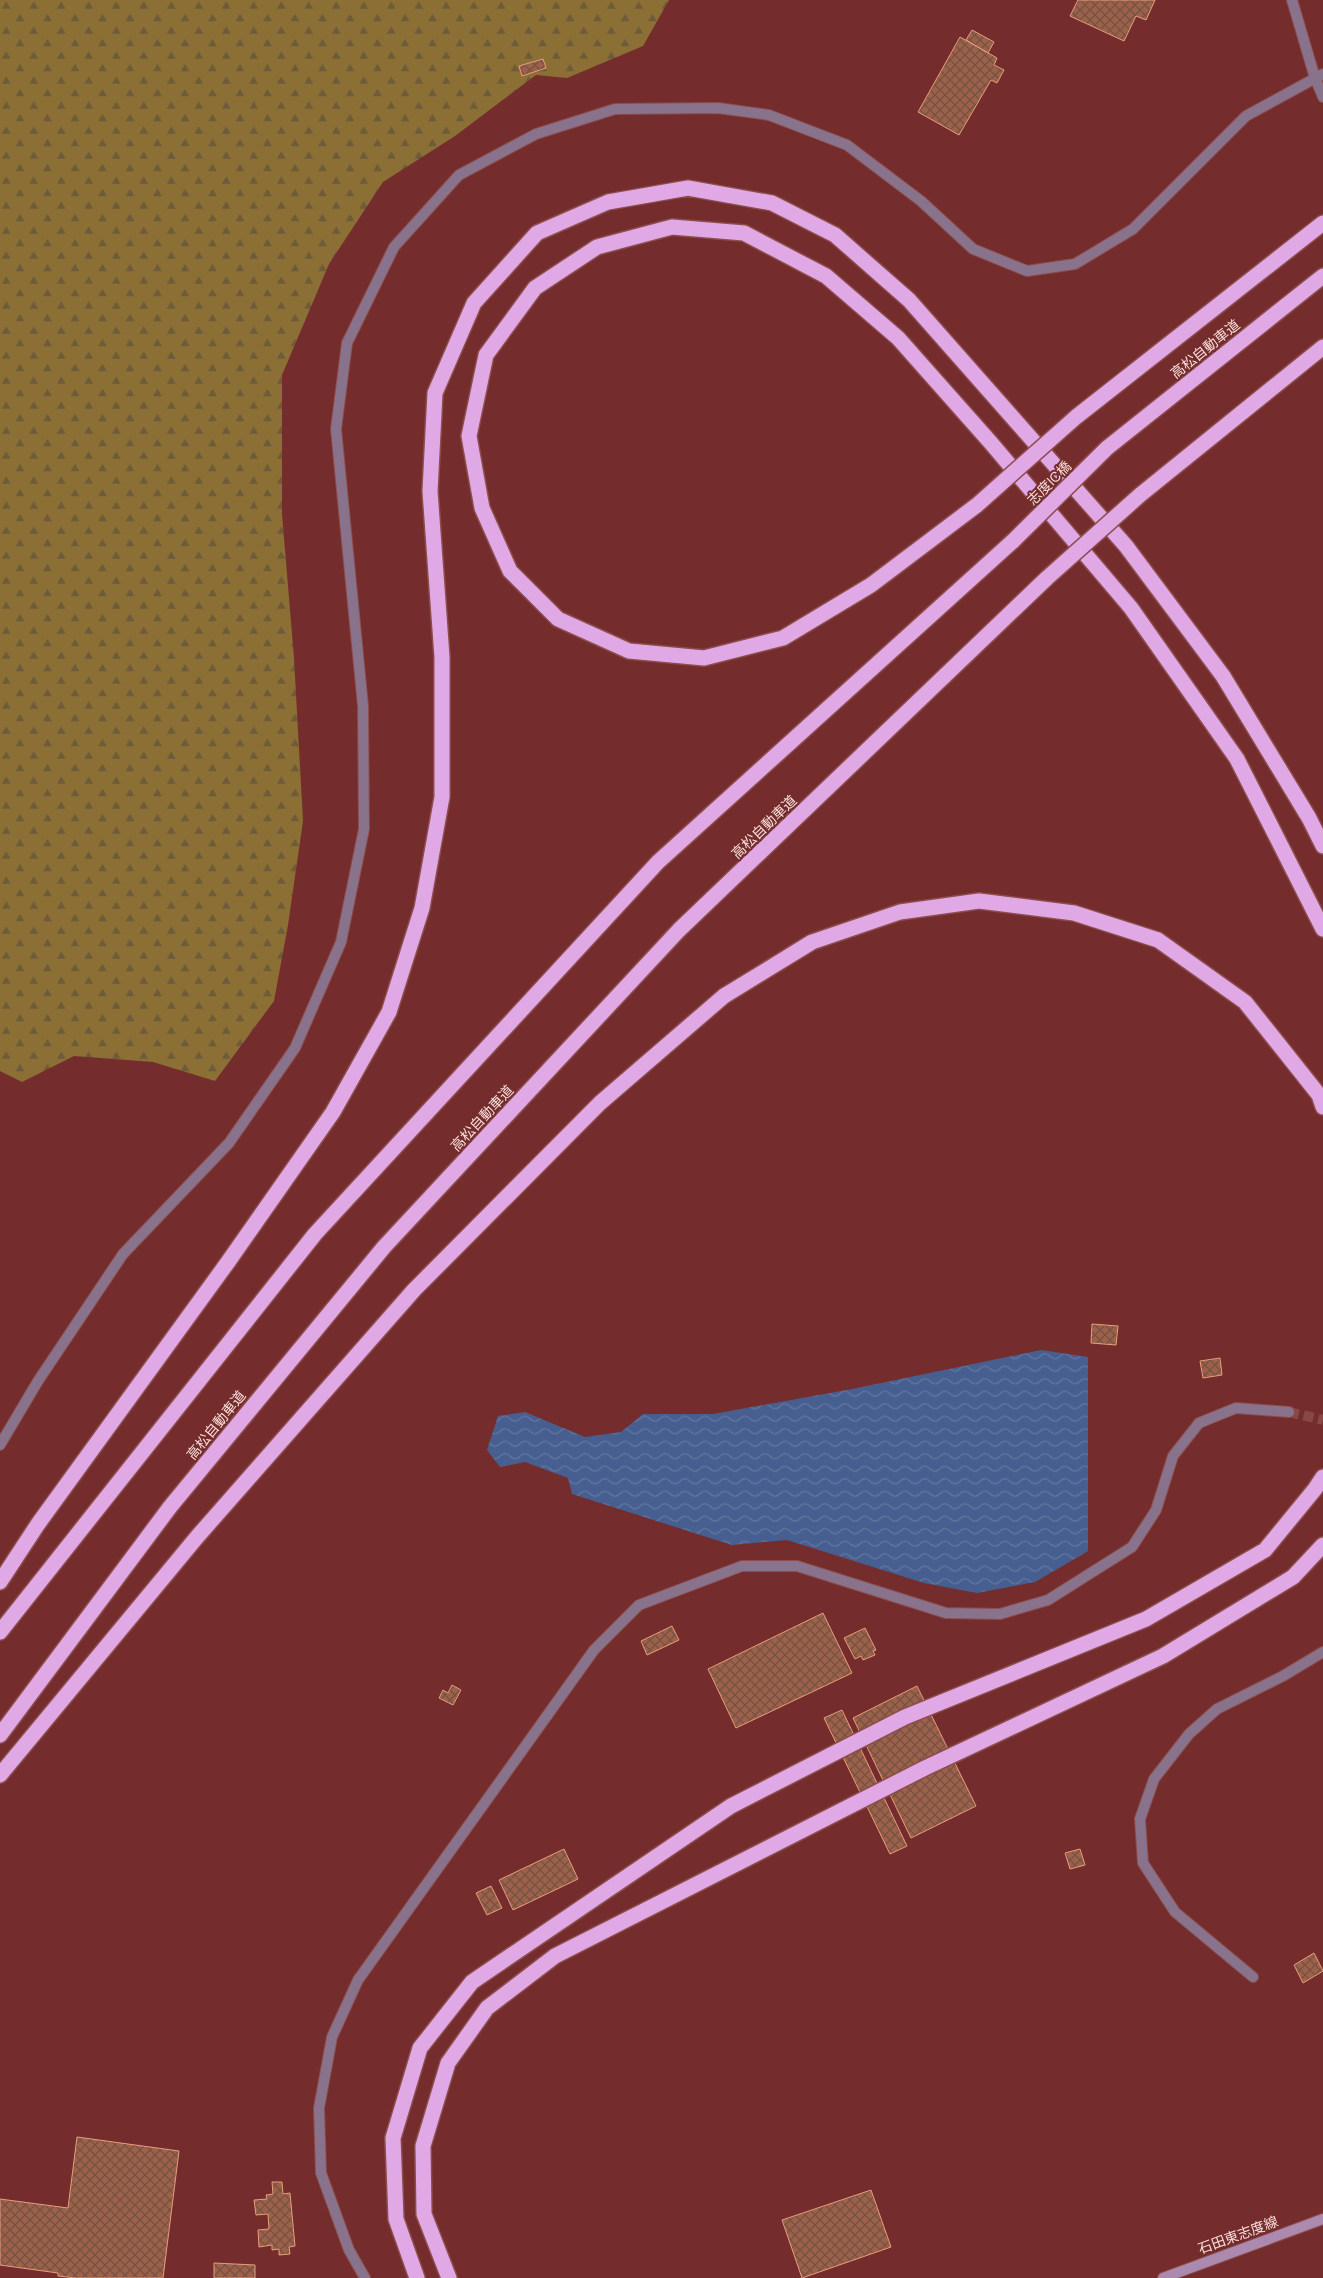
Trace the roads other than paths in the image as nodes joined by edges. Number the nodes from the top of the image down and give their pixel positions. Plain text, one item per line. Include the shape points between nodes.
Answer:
1 (1292, 0) edge
2 (1319, 76) edge
3 (1323, 97) edge
4 (1322, 224) edge
5 (1323, 276) edge
6 (1323, 347) edge
7 (1107, 448) joint
8 (1323, 846) edge
9 (1323, 929) edge
10 (1323, 1106) edge
11 (1289, 1412) tunnel mouth
12 (0, 1445) edge
13 (1323, 1477) edge
14 (1323, 1545) edge
15 (0, 1582) edge
16 (0, 1632) edge
17 (1323, 1652) edge
18 (0, 1735) edge
19 (0, 1775) edge
20 (1253, 1977) dead end
21 (1323, 2219) edge
22 (364, 2278) edge
23 (417, 2278) edge
24 (449, 2278) edge
25 (1163, 2278) edge

1 - 2 street
2 - 3 street
2 - 12 street via 1246,116 1133,228 1075,264 1027,271 973,249 921,201 847,145 769,115 718,108 615,109 536,134 459,175 394,247 348,343 336,429 363,706 364,829 341,942 295,1048 229,1143 123,1254 38,1381
4 - 9 highway, bridge via 1076,417 977,505 871,585 783,638 704,658 629,652 558,619 510,571 482,508 469,436 486,355 535,288 597,247 672,227 744,233 826,276 898,338 991,443 1131,608 1237,759
5 - 7 highway, 高松自動車道
6 - 18 highway, 高松自動車道, bridge via 1140,495 1047,578 679,930 384,1247 170,1507
7 - 16 highway, 志度IC橋, bridge via 1014,541 658,862 315,1234
8 - 15 highway via 1310,818 1223,676 1126,546 909,300 835,235 772,203 688,188 608,202 537,233 474,303 435,393 430,491 442,657 442,797 422,908 389,1012 334,1112 38,1524
10 - 19 highway via 1319,1094 1245,1002 1158,940 1074,913 979,901 900,912 812,942 724,996 600,1103 414,1290 197,1537
11 - 22 street via 1236,1408 1199,1423 1173,1456 1156,1510 1132,1547 1048,1600 1000,1614 946,1613 797,1566 742,1566 639,1604 594,1650 358,1980 332,2037 319,2108 321,2173 349,2250
13 - 23 highway via 1265,1550 1146,1619 905,1717 731,1806 472,1982 420,2048 393,2138 396,2219
14 - 24 highway via 1293,1577 1163,1656 924,1768 555,1956 487,2008 448,2063 423,2146 424,2214
17 - 20 street via 1217,1709 1189,1734 1154,1779 1140,1819 1143,1863 1175,1912
21 - 25 main road, 石田東志度線

